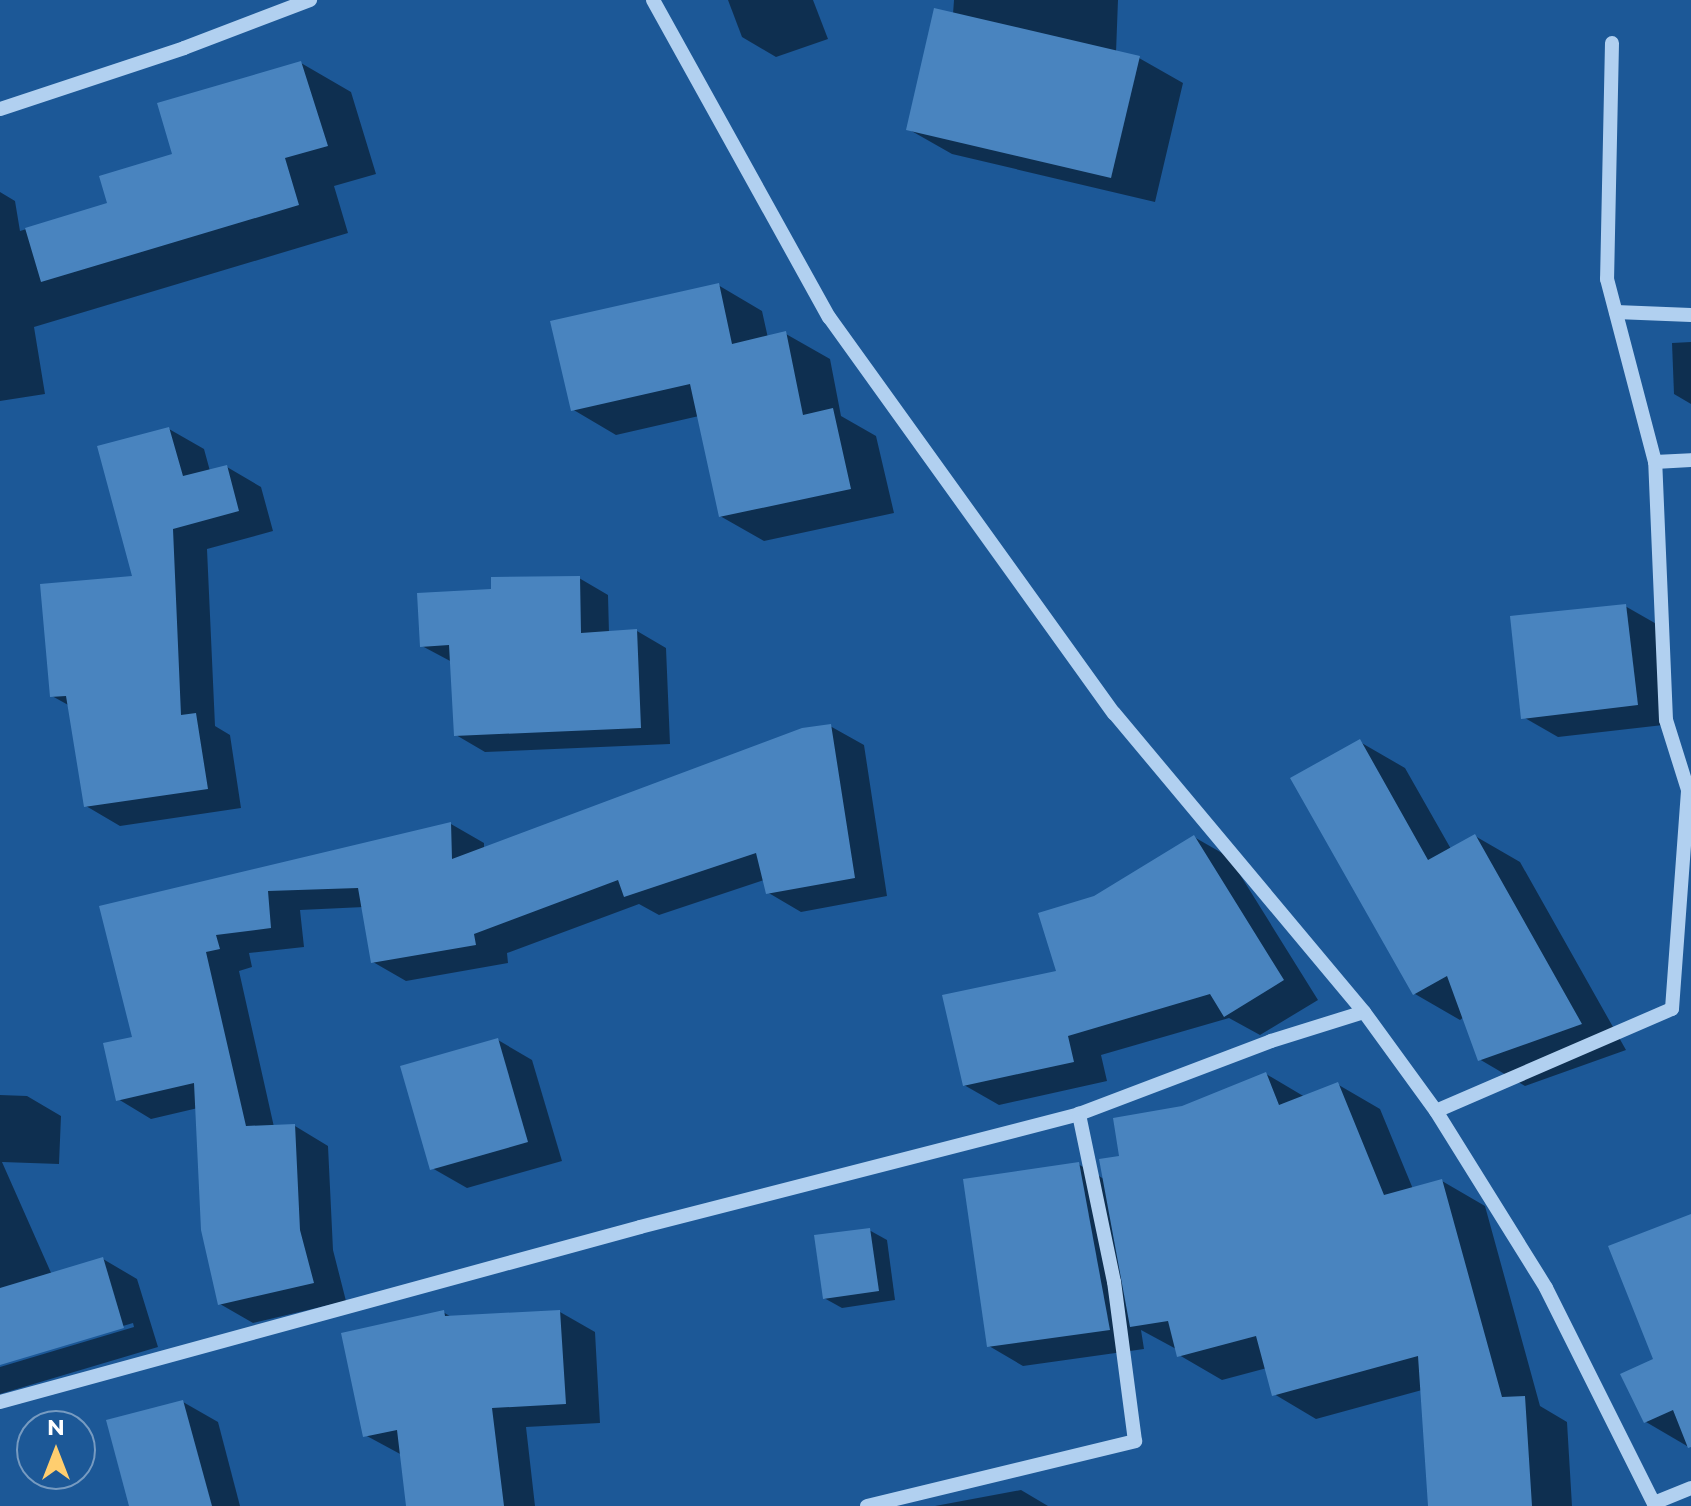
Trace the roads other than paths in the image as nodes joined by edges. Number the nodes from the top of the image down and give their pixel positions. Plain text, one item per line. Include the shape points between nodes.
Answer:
1 (310, 0) edge
2 (653, 0) edge
3 (1612, 43) dead end
4 (0, 109) edge
5 (1616, 312) junction
6 (1691, 315) edge
7 (1691, 460) edge
8 (1655, 462) junction
9 (1690, 789) edge
10 (1364, 1012) junction
11 (1436, 1111) junction
12 (1079, 1114) junction
13 (0, 1402) edge
14 (1691, 1488) edge
15 (1655, 1505) edge
16 (867, 1506) edge

1 - 4 street
2 - 10 street via 829,317 1114,713
3 - 5 street via 1607,279
5 - 6 street
5 - 8 street
7 - 8 street
8 - 9 street via 1666,720
9 - 11 street via 1672,1009
10 - 11 street
10 - 12 street via 1271,1041
11 - 15 street via 1546,1288
12 - 13 street via 625,1231
12 - 16 street via 1114,1282 1135,1441
14 - 15 street

